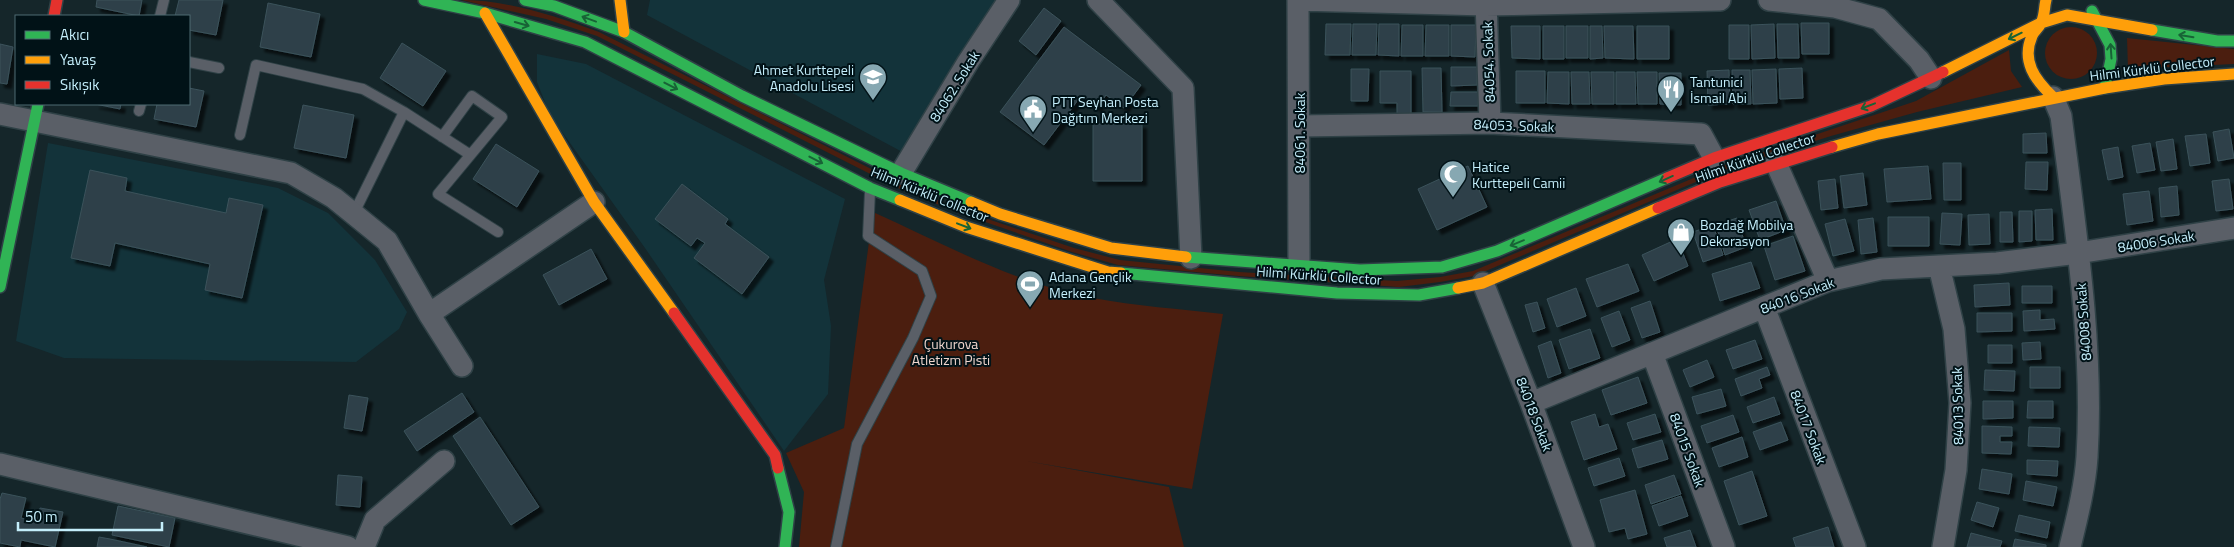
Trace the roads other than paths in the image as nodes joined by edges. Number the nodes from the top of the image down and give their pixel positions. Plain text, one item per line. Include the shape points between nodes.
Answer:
1 (57, 0) edge
2 (164, 0) edge
3 (424, 0) edge
4 (525, 0) edge
5 (620, 0) edge
6 (1009, 0) edge
7 (1098, 0) edge
8 (1298, 0) edge
9 (1720, 0) edge
10 (1769, 0) edge
11 (2046, 0) edge
12 (2090, 0) edge
13 (1486, 2) edge
14 (557, 3) edge
15 (485, 13) junction
16 (54, 15) edge
17 (160, 15) edge
18 (2094, 20) junction
19 (2041, 23) junction
20 (624, 32) junction
21 (2234, 41) edge
22 (190, 62) edge
23 (219, 68) dead end
24 (2234, 74) edge
25 (1931, 78) junction
26 (2105, 88) junction
27 (2053, 97) junction
28 (404, 112) junction
29 (36, 113) edge
30 (0, 114) edge
31 (1490, 123) junction
32 (1300, 126) junction
33 (240, 135) dead end
34 (442, 137) junction
35 (469, 154) junction
36 (1714, 158) junction
37 (1776, 163) junction
38 (901, 173) junction
39 (870, 188) junction
40 (594, 202) junction
41 (354, 213) junction
42 (2234, 228) edge
43 (498, 232) dead end
44 (2078, 253) junction
45 (1191, 258) junction
46 (1299, 266) junction
47 (1939, 266) junction
48 (1828, 281) junction
49 (1483, 283) junction
50 (0, 287) edge
51 (1764, 307) junction
52 (429, 314) junction
53 (1652, 354) junction
54 (462, 366) dead end
55 (1532, 404) junction
56 (444, 461) dead end
57 (0, 464) edge
58 (310, 542) edge
59 (348, 547) edge
60 (364, 547) edge
61 (785, 547) edge
62 (836, 547) edge
63 (1584, 547) edge
64 (1724, 547) edge
65 (1855, 547) edge
66 (1943, 547) edge
67 (2070, 547) edge

1 - 16 main road
2 - 17 lane
3 - 15 main road, Hilmi Kürklü Collector
4 - 14 main road, Hilmi Kürklü Collector
5 - 20 main road
6 - 38 street, 84062. Sokak
7 - 45 street via 1184,88
8 - 13 street
8 - 32 street, 84061. Sokak
9 - 13 street
10 - 25 street via 1835,6 1879,19 1919,60
11 - 19 main road
12 - 18 main road
13 - 31 street, 84054. Sokak
20 -> 14 main road, Hilmi Kürklü Collector
15 -> 39 main road, Hilmi Kürklü Collector via 586,42
15 - 40 main road
18 - 19 main road, Hilmi Kürklü Collector via 2066,15
21 -> 18 main road, Hilmi Kürklü Collector via 2217,41
26 -> 18 main road via 2112,57 2111,43
19 -> 25 main road, Hilmi Kürklü Collector
19 - 27 main road via 2032,34 2027,61 2031,74
20 - 38 main road, Hilmi Kürklü Collector via 742,96
22 - 23 lane
24 - 26 main road, Hilmi Kürklü Collector via 2164,79
25 -> 36 main road, Hilmi Kürklü Collector via 1871,106
26 - 27 main road, Hilmi Kürklü Collector
27 - 37 main road, Hilmi Kürklü Collector via 1878,134
27 - 44 street, 84008 Sokak via 2061,116
28 - 33 lane via 363,89 256,65
28 - 34 lane
28 - 41 lane
29 - 30 street
29 - 41 street via 292,173
29 - 50 main road
31 - 32 street, 84053. Sokak
31 - 36 street, 84053. Sokak via 1701,134
32 - 46 street, 84061. Sokak
34 - 35 lane
34 - 35 lane via 472,96 502,117
35 - 43 lane via 438,194
36 -> 46 main road, Hilmi Kürklü Collector via 1506,248 1442,267 1360,270
37 - 48 street
37 - 49 main road, Hilmi Kürklü Collector via 1720,182
38 - 45 main road, Hilmi Kürklü Collector via 1000,214 1112,248
39 -> 49 main road, Hilmi Kürklü Collector via 966,227 1108,272 1337,293 1419,295
39 - 62 lane via 868,236 922,271 931,296 913,338 857,444
40 - 52 street
40 - 61 main road via 775,455 789,512
41 - 52 street via 387,241
42 - 44 street, 84006 Sokak
44 - 47 street, 84016 Sokak
44 - 67 street, 84008 Sokak via 2088,377 2087,458
45 - 46 main road, Hilmi Kürklü Collector
47 - 48 street, 84016 Sokak via 1881,269
47 - 66 street, 84013 Sokak via 1954,329 1960,403 1956,470
48 - 51 street, 84016 Sokak
49 - 55 street, 84018 Sokak
51 - 53 street, 84016 Sokak
51 - 65 street, 84017 Sokak
52 - 54 street
53 - 55 street, 84016 Sokak
53 - 64 street, 84015 Sokak
55 - 63 street, 84018 Sokak
56 - 60 street via 375,520
57 - 58 street
58 - 59 street

